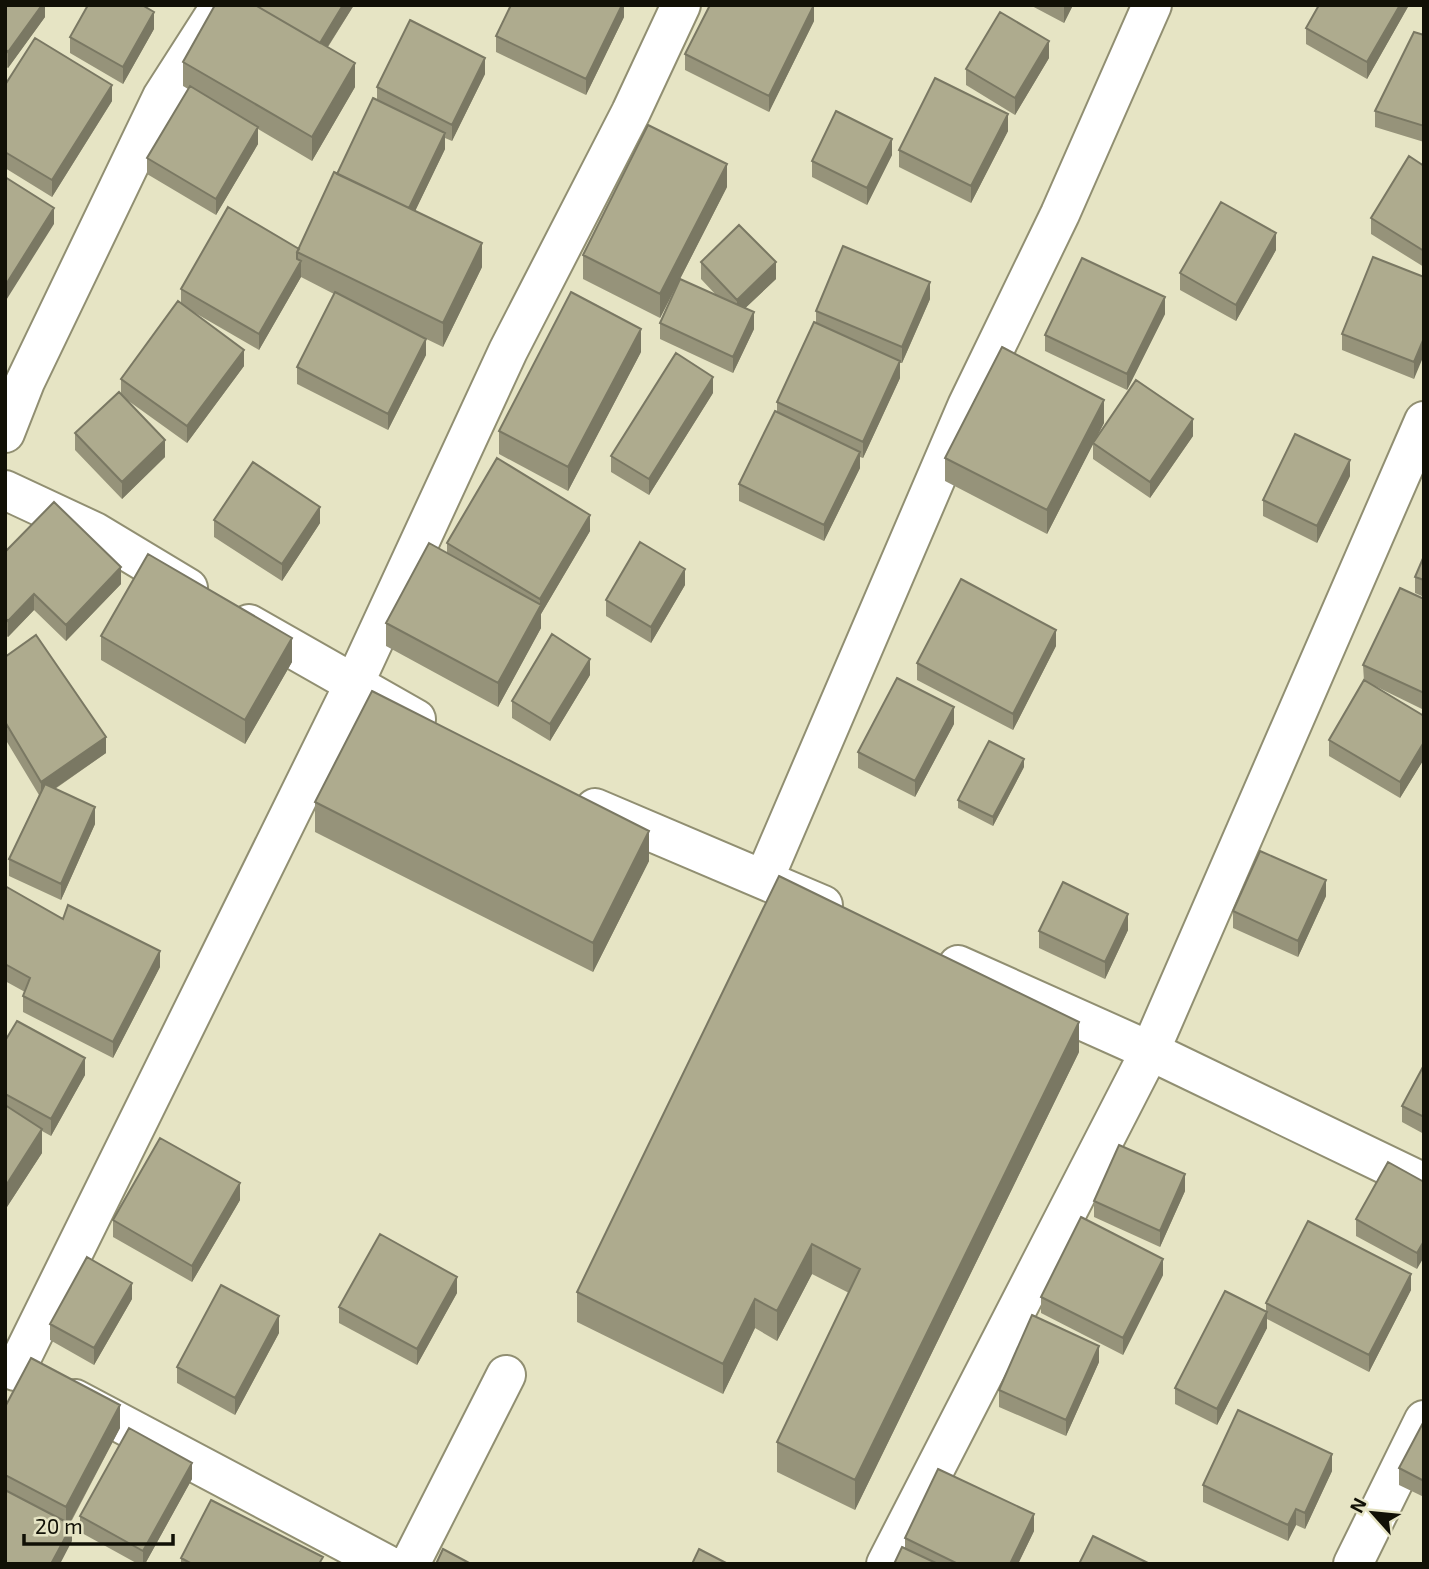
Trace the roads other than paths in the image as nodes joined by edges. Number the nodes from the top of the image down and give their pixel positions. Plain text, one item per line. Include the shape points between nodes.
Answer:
1 (221, 5) edge
2 (681, 5) edge
3 (1152, 5) edge
4 (1424, 421) edge
5 (5, 433) edge
6 (5, 490) edge
7 (353, 685) junction
8 (447, 736) edge
9 (566, 796) edge
10 (764, 879) junction
11 (852, 918) edge
12 (926, 951) edge
13 (1150, 1051) junction
14 (1424, 1184) edge
15 (506, 1375) dead end
16 (9, 1376) edge
17 (1424, 1420) edge
18 (386, 1564) edge
19 (410, 1564) edge
20 (886, 1564) edge
21 (1353, 1564) edge

1 - 5 street via 162,97
2 - 7 street via 508,351
3 - 10 street via 1060,214 967,407
4 - 13 street
6 - 7 street via 95,532
7 - 8 street
7 - 16 street
9 - 10 street
10 - 11 street
12 - 13 street
13 - 14 street
13 - 20 street
15 - 19 street
16 - 18 street via 103,1412
17 - 21 street

